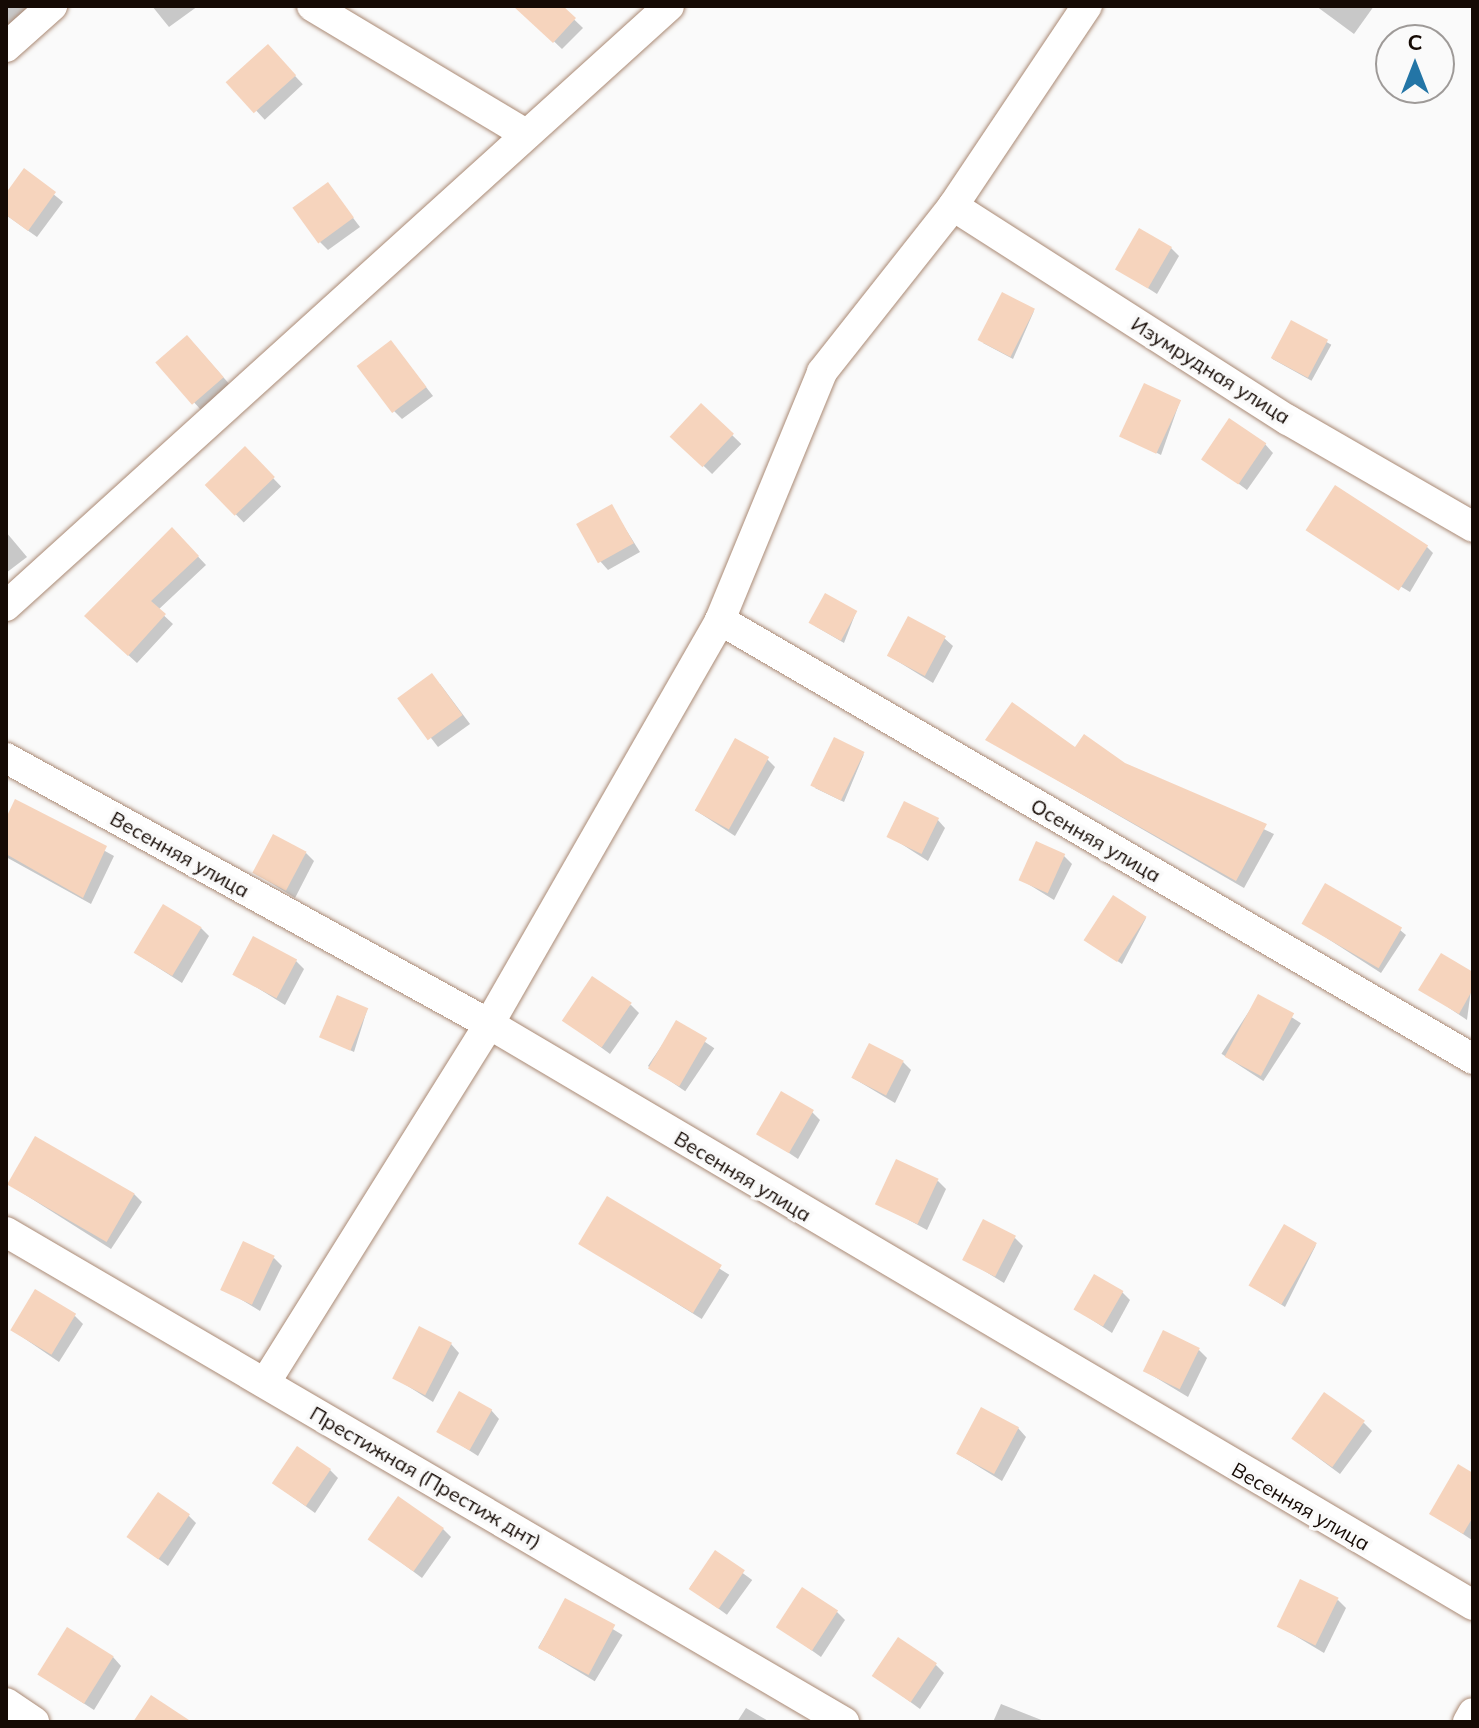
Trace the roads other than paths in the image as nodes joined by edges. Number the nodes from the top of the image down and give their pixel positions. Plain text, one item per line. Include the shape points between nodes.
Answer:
1 (52, 6) edge
2 (312, 6) edge
3 (669, 6) edge
4 (1087, 6) edge
5 (6, 47) edge
6 (524, 133) junction
7 (953, 206) junction
8 (1473, 527) edge
9 (6, 606) edge
10 (720, 620) junction
11 (6, 758) edge
12 (489, 1024) junction
13 (1473, 1059) edge
14 (6, 1232) edge
15 (265, 1383) junction
16 (1473, 1605) edge
17 (6, 1703) edge
18 (1473, 1713) edge
19 (34, 1722) edge
20 (844, 1722) edge
21 (1468, 1722) edge

1 - 5 street
2 - 6 street
3 - 6 street
4 - 7 street
6 - 9 street
7 - 8 street, Изумрудная улица via 1288,420
7 - 10 street via 822,372
10 - 12 street
10 - 13 street, Осенняя улица
11 - 12 street, Весенняя улица
12 - 15 street
12 - 16 street, Весенняя улица
14 - 15 street, Престижная (Престиж днт)
15 - 20 street, Престижная (Престиж днт)
17 - 19 street
18 - 21 street

